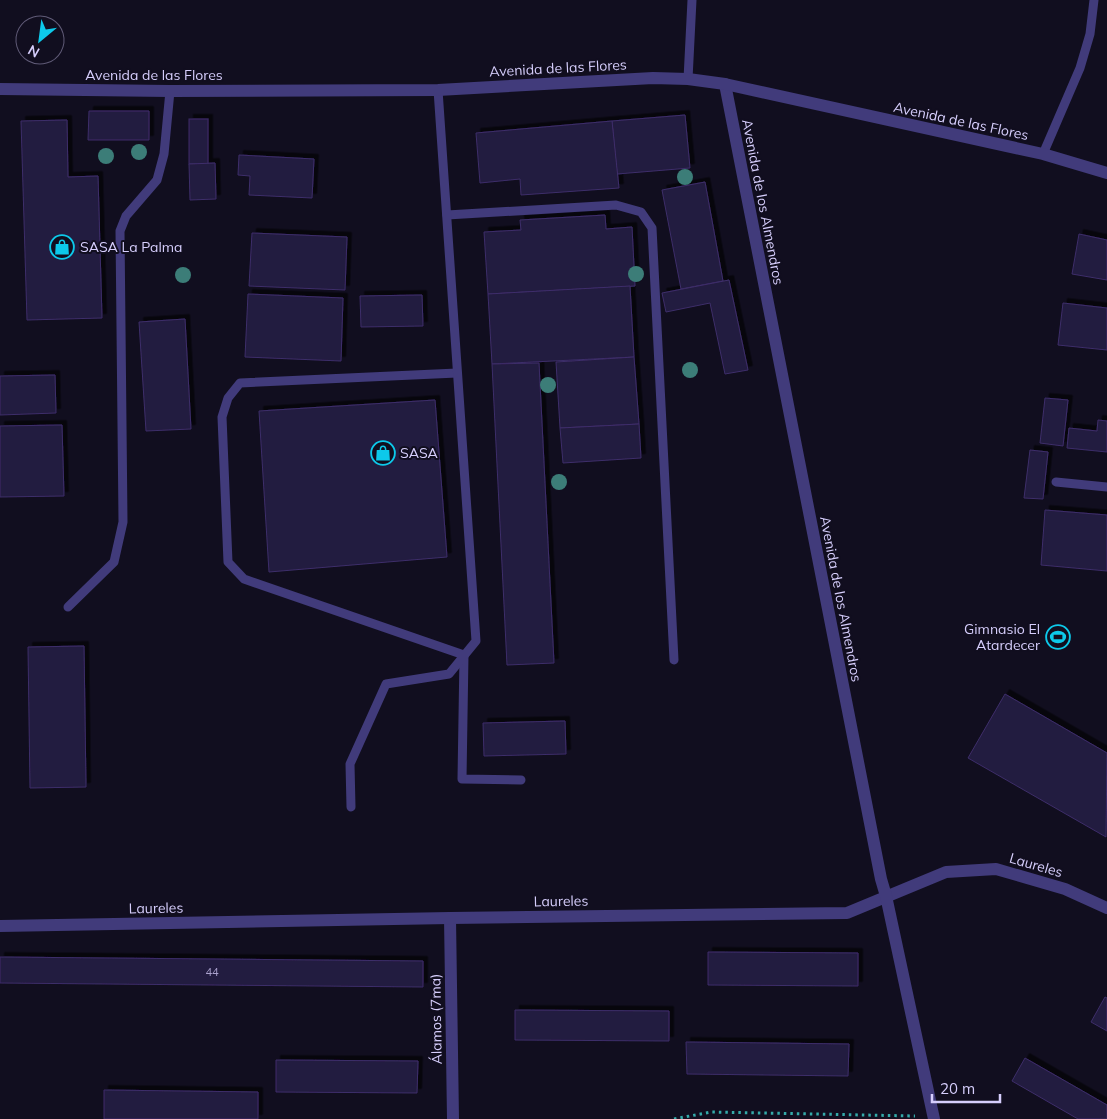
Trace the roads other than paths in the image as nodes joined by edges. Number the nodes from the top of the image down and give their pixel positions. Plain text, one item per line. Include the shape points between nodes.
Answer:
1 (692, 0) edge
2 (1094, 0) edge
3 (688, 79) junction
4 (725, 84) junction
5 (0, 89) edge
6 (438, 90) junction
7 (170, 91) junction
8 (1043, 154) junction
9 (1107, 173) edge
10 (447, 215) junction
11 (457, 373) junction
12 (1056, 482) dead end
13 (1107, 487) edge
14 (68, 606) dead end
15 (464, 655) junction
16 (674, 660) dead end
17 (521, 780) dead end
18 (351, 807) dead end
19 (886, 896) junction
20 (1107, 908) edge
21 (450, 918) junction
22 (0, 926) edge
23 (934, 1118) edge
24 (453, 1119) edge

1 - 3 lane
2 - 8 lane via 1090,34 1080,68
3 - 4 street, Avenida de las Flores
3 - 6 street, Avenida de las Flores via 653,78
4 - 8 street, Avenida de las Flores
4 - 19 street, Avenida de los Almendros via 880,879
5 - 7 street, Avenida de las Flores
6 - 7 street, Avenida de las Flores
6 - 10 lane
7 - 14 lane via 164,154 157,180 126,216 120,231 123,522 114,562
8 - 9 street, Avenida de las Flores
10 - 11 lane
10 - 16 lane via 616,205 641,212 652,228
11 - 15 lane via 476,641
11 - 15 lane via 240,383 228,398 222,417 228,562 244,579
12 - 13 lane
15 - 17 lane via 462,779
15 - 18 lane via 449,674 386,684 350,764
19 - 20 street, Laureles via 946,872 996,869 1065,889
19 - 21 street, Laureles via 848,913
19 - 23 street, Avenida de los Almendros
21 - 22 street, Laureles
21 - 24 street, Álamos (7ma)

